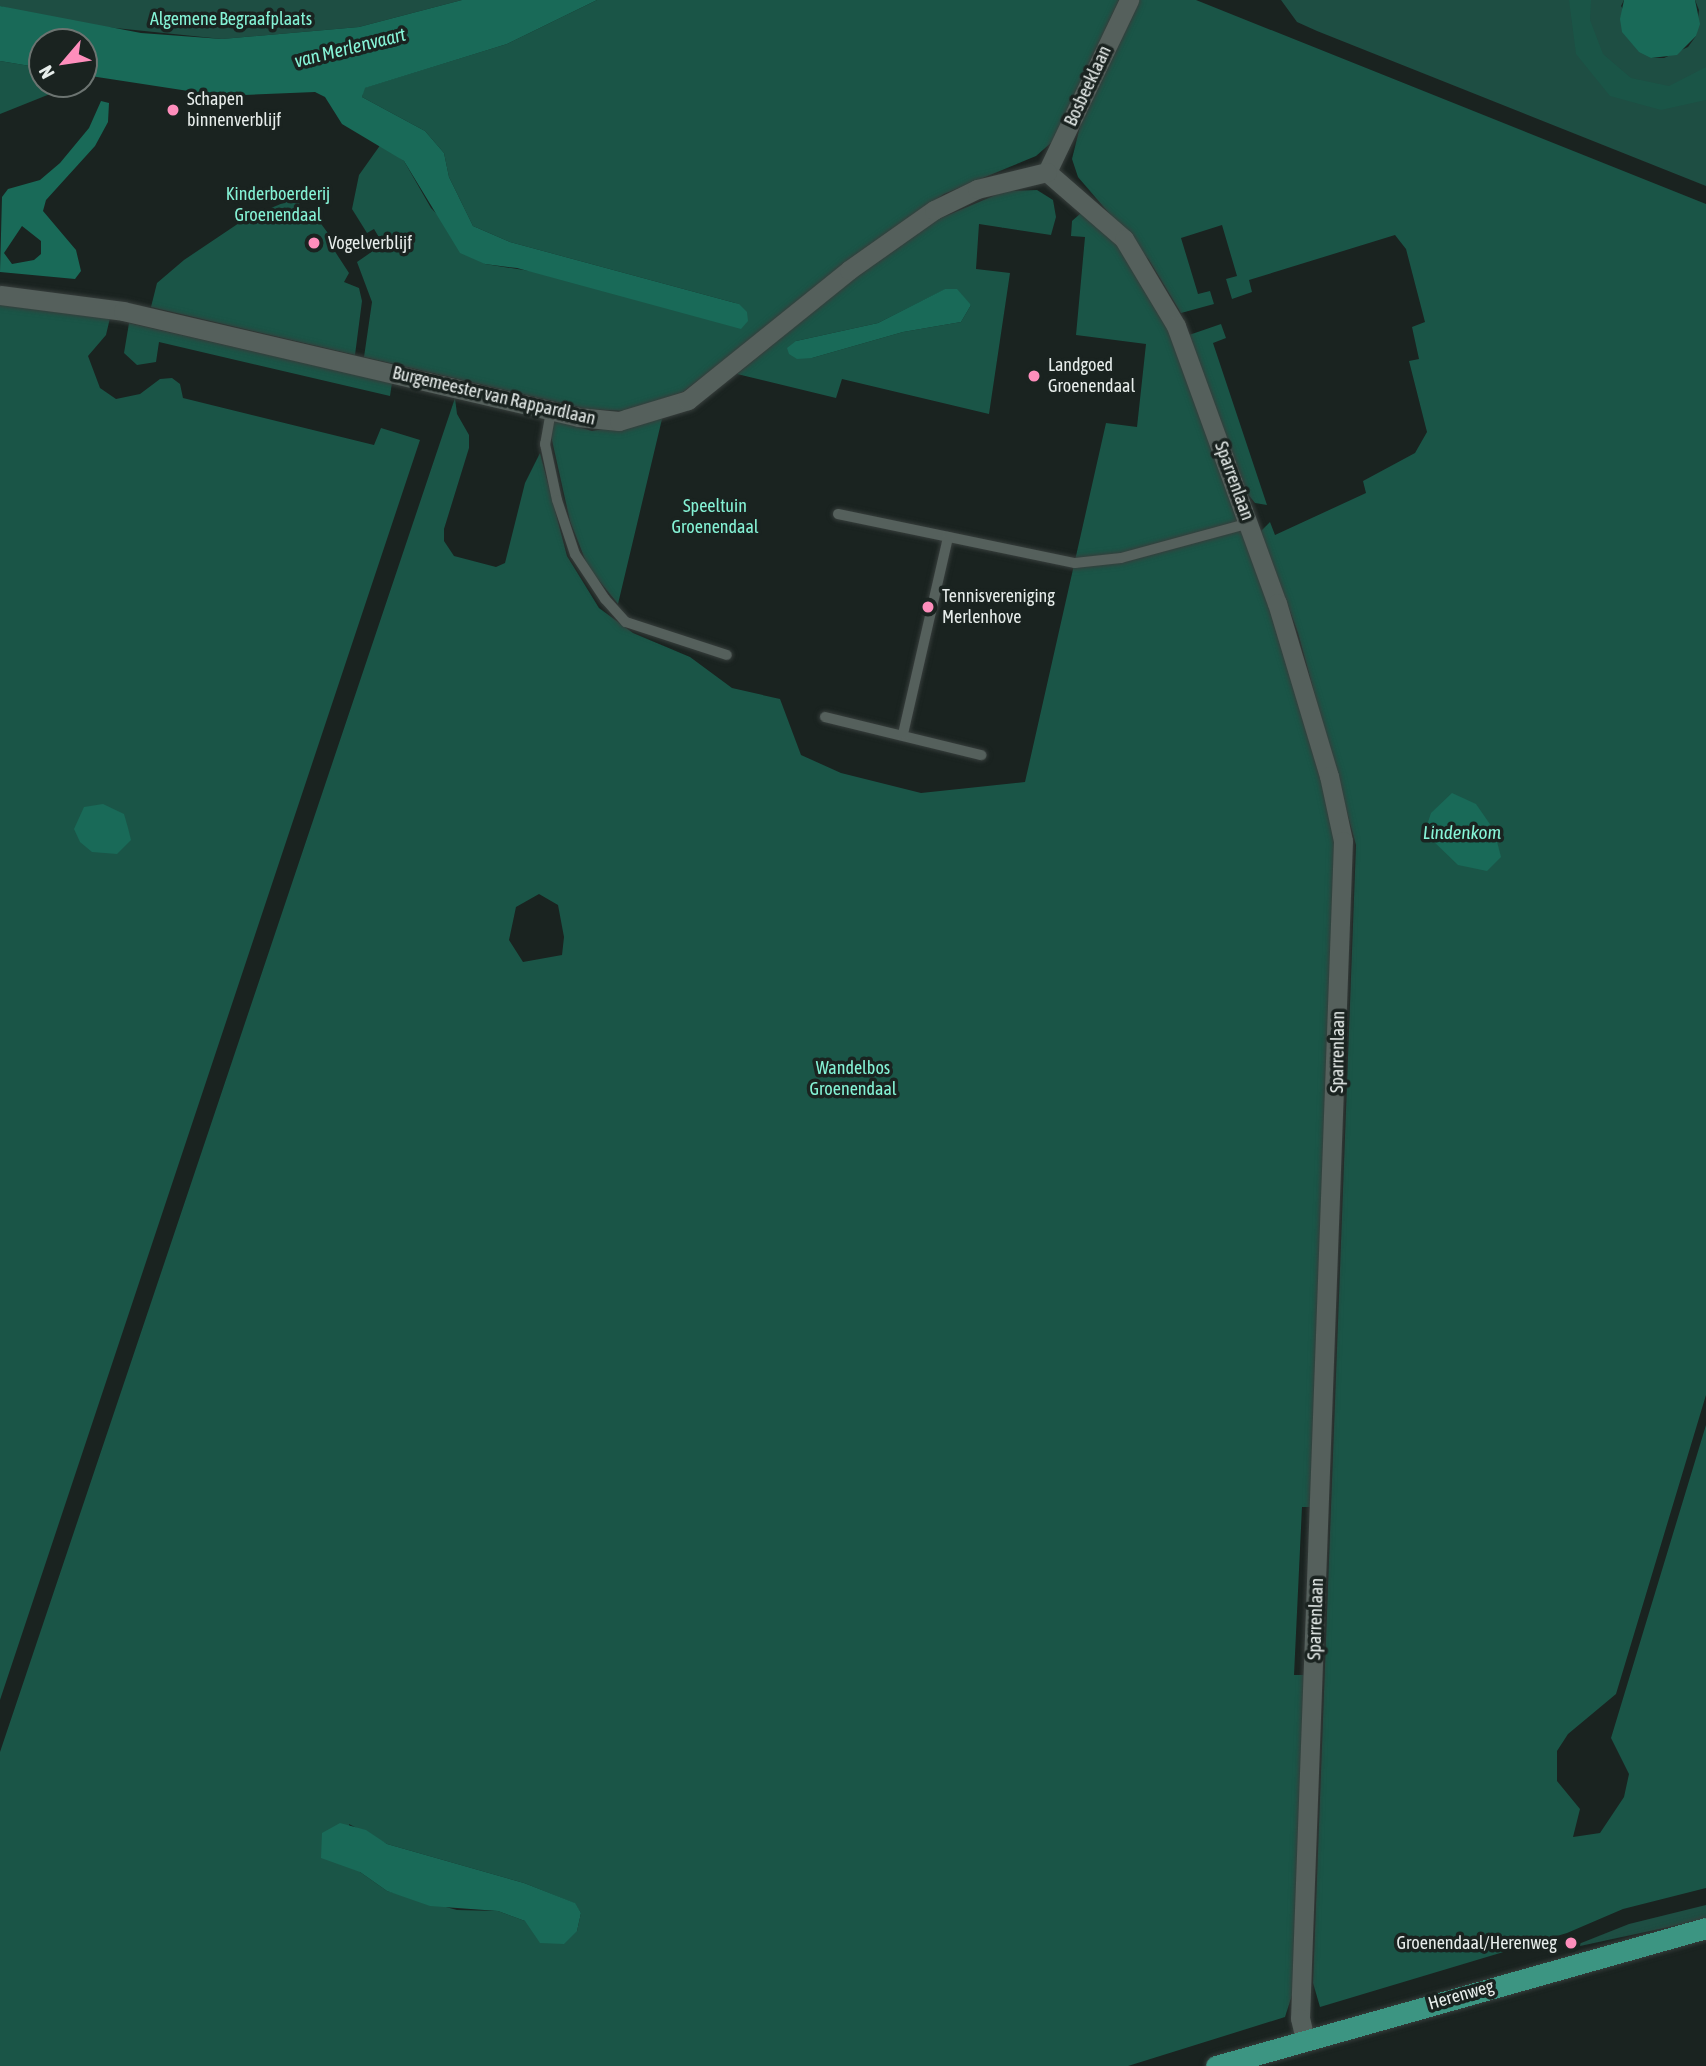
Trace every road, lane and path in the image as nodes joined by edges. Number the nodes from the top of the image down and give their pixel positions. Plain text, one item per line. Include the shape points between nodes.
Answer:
1 (1129, 0) edge
2 (1047, 172) junction
3 (0, 295) edge
4 (551, 411) junction
5 (838, 514) dead end
6 (1250, 523) junction
7 (948, 537) junction
8 (727, 654) dead end
9 (825, 717) dead end
10 (903, 734) junction
11 (981, 755) dead end
12 (1706, 1928) edge
13 (1305, 2039) junction
14 (1216, 2066) edge

1 - 2 street, Bosbeeklaan
2 - 4 street, Burgemeester van Rappardlaan via 977,189 934,209 849,270 711,384 654,414 619,421
2 - 6 street, Sparrenlaan via 1124,239 1151,279 1176,326
3 - 4 street, Burgemeester van Rappardlaan via 123,311
4 - 8 lane via 545,444 556,500 575,554 605,599 626,622
5 - 7 lane
6 - 7 lane via 1121,558 1076,563
6 - 13 street, Sparrenlaan via 1310,711 1343,841 1301,2009
7 - 10 lane
9 - 10 lane
10 - 11 lane
12 - 13 main road, Herenweg
13 - 14 main road, Herenweg

